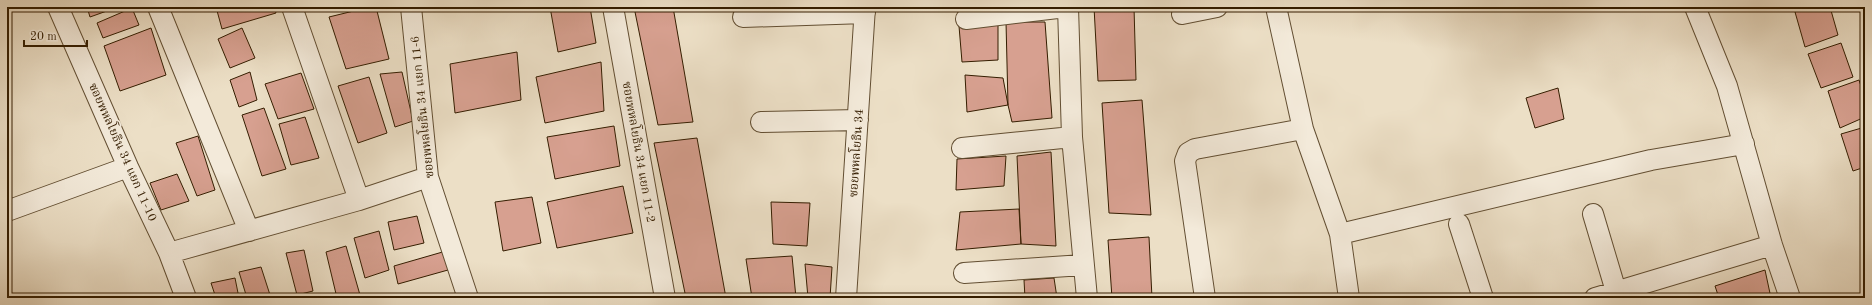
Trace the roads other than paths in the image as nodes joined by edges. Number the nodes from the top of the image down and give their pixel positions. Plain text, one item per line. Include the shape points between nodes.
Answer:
1 (58, 7) edge
2 (158, 7) edge
3 (292, 7) edge
4 (411, 7) edge
5 (613, 7) edge
6 (1067, 7) edge
7 (1217, 7) edge
8 (1276, 7) edge
9 (1695, 7) edge
10 (865, 10) edge
11 (1182, 14) dead end
12 (743, 17) dead end
13 (966, 19) dead end
14 (858, 120) junction
15 (761, 122) dead end
16 (1303, 129) junction
17 (1072, 137) junction
18 (1744, 144) junction
19 (962, 148) dead end
20 (128, 167) junction
21 (428, 177) junction
22 (359, 200) junction
23 (7, 211) edge
24 (1593, 214) dead end
25 (1459, 224) dead end
26 (249, 231) junction
27 (1340, 234) junction
28 (1772, 245) junction
29 (168, 253) junction
30 (1083, 265) junction
31 (964, 273) dead end
32 (1617, 295) edge
33 (186, 298) edge
34 (468, 298) edge
35 (665, 298) edge
36 (846, 298) edge
37 (1087, 298) edge
38 (1205, 298) edge
39 (1349, 298) edge
40 (1483, 298) edge
41 (1595, 298) edge
42 (1790, 298) edge

1 - 20 street, ซอยพหลโยธิน 34 แยก 11-10
2 - 26 street
3 - 22 street
4 - 21 street, ซอยพหลโยธิน 34 แยก 11-6
5 - 35 street, ซอยพหลโยธิน 34 แยก 11-2
6 - 13 street
6 - 17 street
7 - 11 street
8 - 16 street
9 - 18 street via 1727,86
10 - 12 street
10 - 14 street, ซอยพหลโยธิน 34
14 - 15 street
14 - 36 street, ซอยพหลโยธิน 34
16 - 27 street
16 - 38 street via 1195,149 1188,153 1185,161
17 - 19 street
17 - 30 street
18 - 27 street via 1651,160
18 - 28 street
20 - 23 street
20 - 29 street, ซอยพหลโยธิน 34 แยก 11-10
21 - 22 street
21 - 34 street, ซอยพหลโยธิน 34 แยก 11-6
22 - 26 street
24 - 32 street
25 - 40 street
26 - 29 street
27 - 39 street
28 - 32 street
28 - 42 street
29 - 33 street, ซอยพหลโยธิน 34 แยก 11-10
30 - 31 street
30 - 37 street
32 - 41 street

